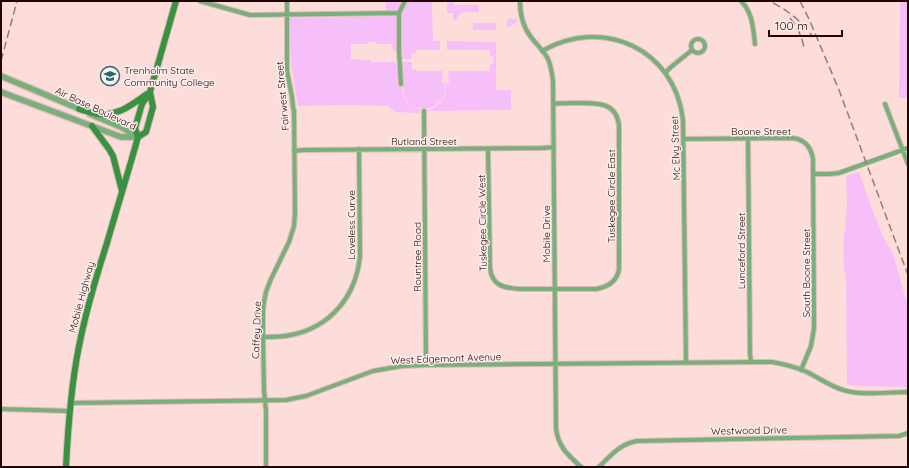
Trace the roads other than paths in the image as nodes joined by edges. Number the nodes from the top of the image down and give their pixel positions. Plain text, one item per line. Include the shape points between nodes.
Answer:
1 (176, 1) edge
2 (200, 1) edge
3 (286, 1) edge
4 (405, 1) edge
5 (520, 1) edge
6 (741, 1) edge
7 (399, 13) junction
8 (287, 15) junction
9 (755, 44) dead end
10 (692, 50) dead end
11 (542, 51) junction
12 (665, 73) junction
13 (1, 76) edge
14 (401, 84) dead end
15 (1, 92) edge
16 (150, 92) junction
17 (554, 104) junction
18 (885, 104) dead end
19 (79, 109) junction
20 (424, 110) dead end
21 (92, 126) junction
22 (138, 138) junction
23 (748, 138) junction
24 (683, 139) junction
25 (554, 147) junction
26 (488, 148) junction
27 (908, 148) edge
28 (359, 149) junction
29 (424, 149) junction
30 (903, 150) junction
31 (294, 151) junction
32 (908, 164) edge
33 (813, 174) junction
34 (122, 191) junction
35 (555, 289) junction
36 (263, 337) junction
37 (751, 362) junction
38 (686, 363) junction
39 (556, 364) junction
40 (426, 365) junction
41 (802, 370) junction
42 (908, 392) edge
43 (265, 400) junction
44 (70, 403) junction
45 (1, 409) edge
46 (70, 411) junction
47 (908, 433) edge
48 (66, 467) edge
49 (266, 467) edge
50 (581, 467) edge
51 (599, 467) edge

1 - 16 main road, Mobile Highway
2 - 8 street via 248,15
3 - 8 street, Fairwest Street
4 - 7 street
5 - 11 street, Mobile Drive via 524,26
6 - 9 street via 751,16
7 - 8 street
7 - 14 street
8 - 31 street, Fairwest Street via 287,71 294,111
10 - 12 street
11 - 12 street, Mc Elvy Street via 574,39 609,38 642,51
11 - 17 street, Mobile Drive via 548,58 552,72
12 - 24 street, Mc Elvy Street via 678,95 683,120
13 - 19 street, Air Base Boulevard
15 - 21 street, Air Base Boulevard
16 - 19 main road via 116,113 97,114
16 - 22 main road, Mobile Highway via 142,104 135,128
16 - 22 main road, Mobile Highway via 153,107 146,132
17 - 25 street, Mobile Drive
17 - 35 street, Tuskegee Circle East via 598,103 606,106 615,114 619,132 617,277 612,283 601,288
18 - 30 street
19 - 22 street, Air Base Boulevard
20 - 29 street, Rountree Road
21 - 22 street, Air Base Boulevard via 121,137
21 - 34 main road via 113,156
22 - 34 main road, Mobile Highway
23 - 24 street, Boone Street
23 - 33 street, Boone Street via 792,138 804,142 812,152
23 - 37 street, Lunceford Street
24 - 38 street, Mc Elvy Street
25 - 26 street, Rutland Street
25 - 35 street, Mobile Drive
26 - 29 street, Rutland Street
26 - 35 street, Tuskegee Circle West via 492,278 508,289
27 - 30 street
28 - 29 street, Rutland Street
28 - 31 street, Rutland Street
28 - 36 street, Loveless Curve via 360,256 351,290 335,312 317,326 292,335
29 - 40 street, Rountree Road
30 - 32 street
30 - 33 street via 838,173
31 - 36 street, Caffey Drive via 294,226 266,292
33 - 41 street, South Boone Street via 814,328 811,346
34 - 44 main road, Mobile Highway via 84,321
35 - 39 street, Mobile Drive
36 - 43 street, Caffey Drive
37 - 38 street, West Edgemont Avenue
37 - 41 street, West Edgemont Avenue via 780,363
38 - 39 street, West Edgemont Avenue
39 - 40 street, West Edgemont Avenue
39 - 50 street, Mobile Drive via 558,438 564,449
40 - 43 street, West Edgemont Avenue via 382,369 306,396 286,400
41 - 42 street, West Edgemont Avenue via 851,392
43 - 44 street, West Edgemont Avenue
43 - 49 street, Caffey Drive
44 - 46 main road, Mobile Highway
45 - 46 street
46 - 48 main road, Mobile Highway
47 - 51 street, Westwood Drive via 899,436 637,441 618,449

